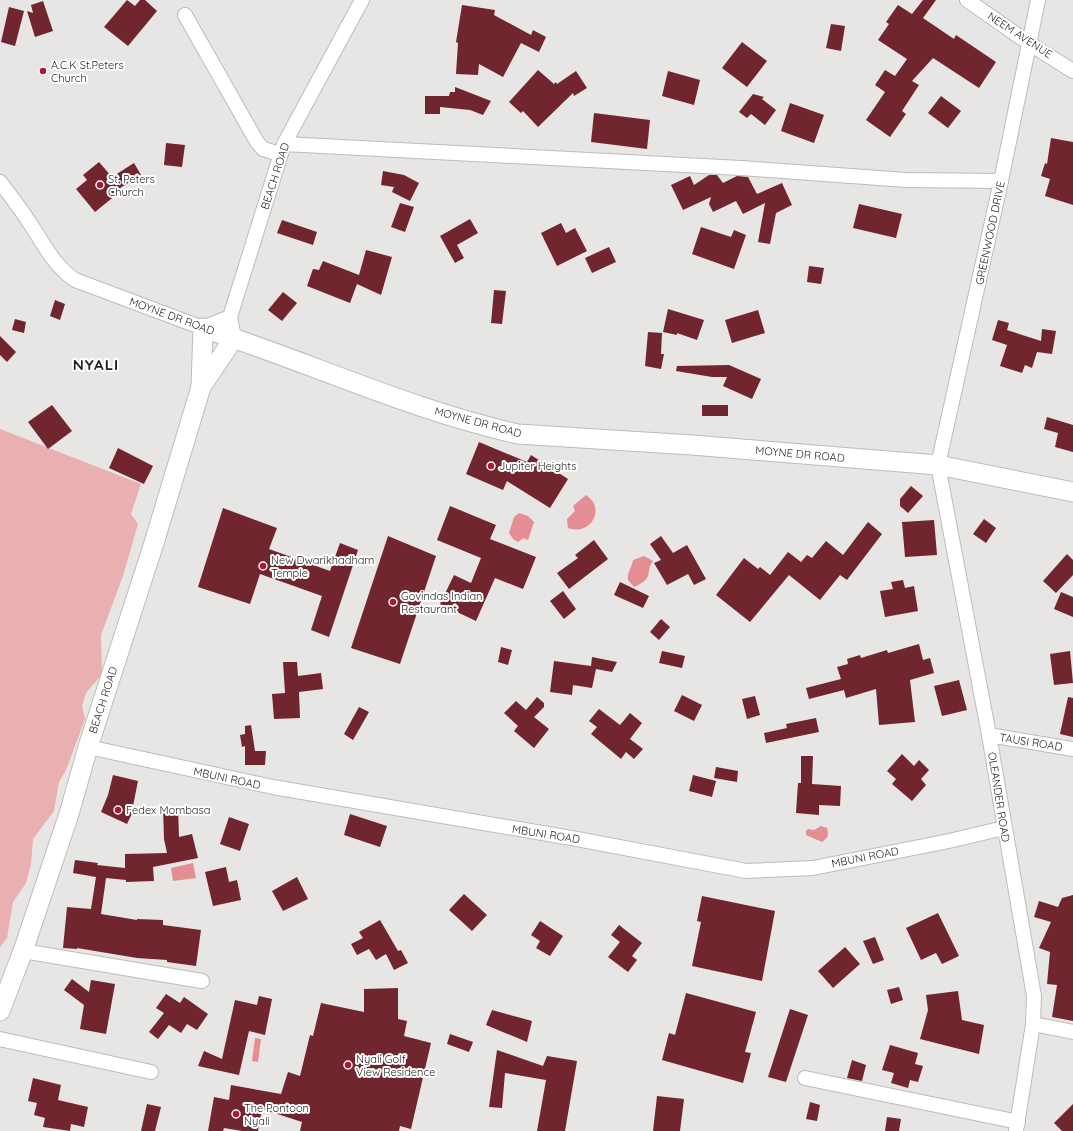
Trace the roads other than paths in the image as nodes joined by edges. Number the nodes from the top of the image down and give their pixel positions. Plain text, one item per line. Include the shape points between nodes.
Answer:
1 (362, 0) edge
2 (967, 0) edge
3 (1038, 0) edge
4 (186, 15) dead end
5 (1030, 44) junction
6 (1073, 71) edge
7 (282, 149) junction
8 (1001, 181) junction
9 (0, 182) edge
10 (230, 317) junction
11 (204, 328) junction
12 (234, 338) junction
13 (263, 348) junction
14 (218, 363) junction
15 (201, 388) junction
16 (938, 465) junction
17 (1073, 492) edge
18 (989, 735) junction
19 (88, 747) junction
20 (1073, 749) edge
21 (1004, 828) junction
22 (23, 951) junction
23 (202, 981) dead end
24 (0, 1010) edge
25 (1033, 1024) junction
26 (1073, 1032) edge
27 (0, 1039) edge
28 (151, 1072) dead end
29 (805, 1078) dead end
30 (1017, 1127) edge

1 - 7 street, BEACH ROAD
2 - 5 street, NEEM AVENUE
3 - 5 street, GREENWOOD DRIVE
4 - 7 street via 256,142 263,150
5 - 6 street, NEEM AVENUE
5 - 8 street, GREENWOOD DRIVE
7 - 8 street via 741,168 906,180
7 - 10 street, BEACH ROAD
8 - 16 street, GREENWOOD DRIVE
9 - 11 street, MOYNE DR ROAD via 63,272 75,280
10 - 11 street
10 - 12 street, BEACH ROAD
11 - 12 main road, MOYNE DR ROAD
11 - 15 main road, BEACH ROAD
12 - 13 main road, MOYNE DR ROAD
12 - 14 main road, BEACH ROAD
13 - 14 main road via 231,356
13 - 16 main road, MOYNE DR ROAD via 417,405 518,434
14 - 15 main road, BEACH ROAD
15 - 19 main road, BEACH ROAD via 154,544
16 - 17 main road, MOYNE DR ROAD
16 - 18 street, OLEANDER ROAD
18 - 20 street, TAUSI ROAD
18 - 21 street, OLEANDER ROAD
19 - 21 street, MBUNI ROAD via 273,787 746,871 812,868
19 - 22 main road, BEACH ROAD via 69,814
21 - 25 street, OLEANDER ROAD via 1034,996
22 - 23 street
22 - 24 main road, BEACH ROAD
25 - 26 street
25 - 30 street, OLEANDER ROAD
27 - 28 street
29 - 30 street

